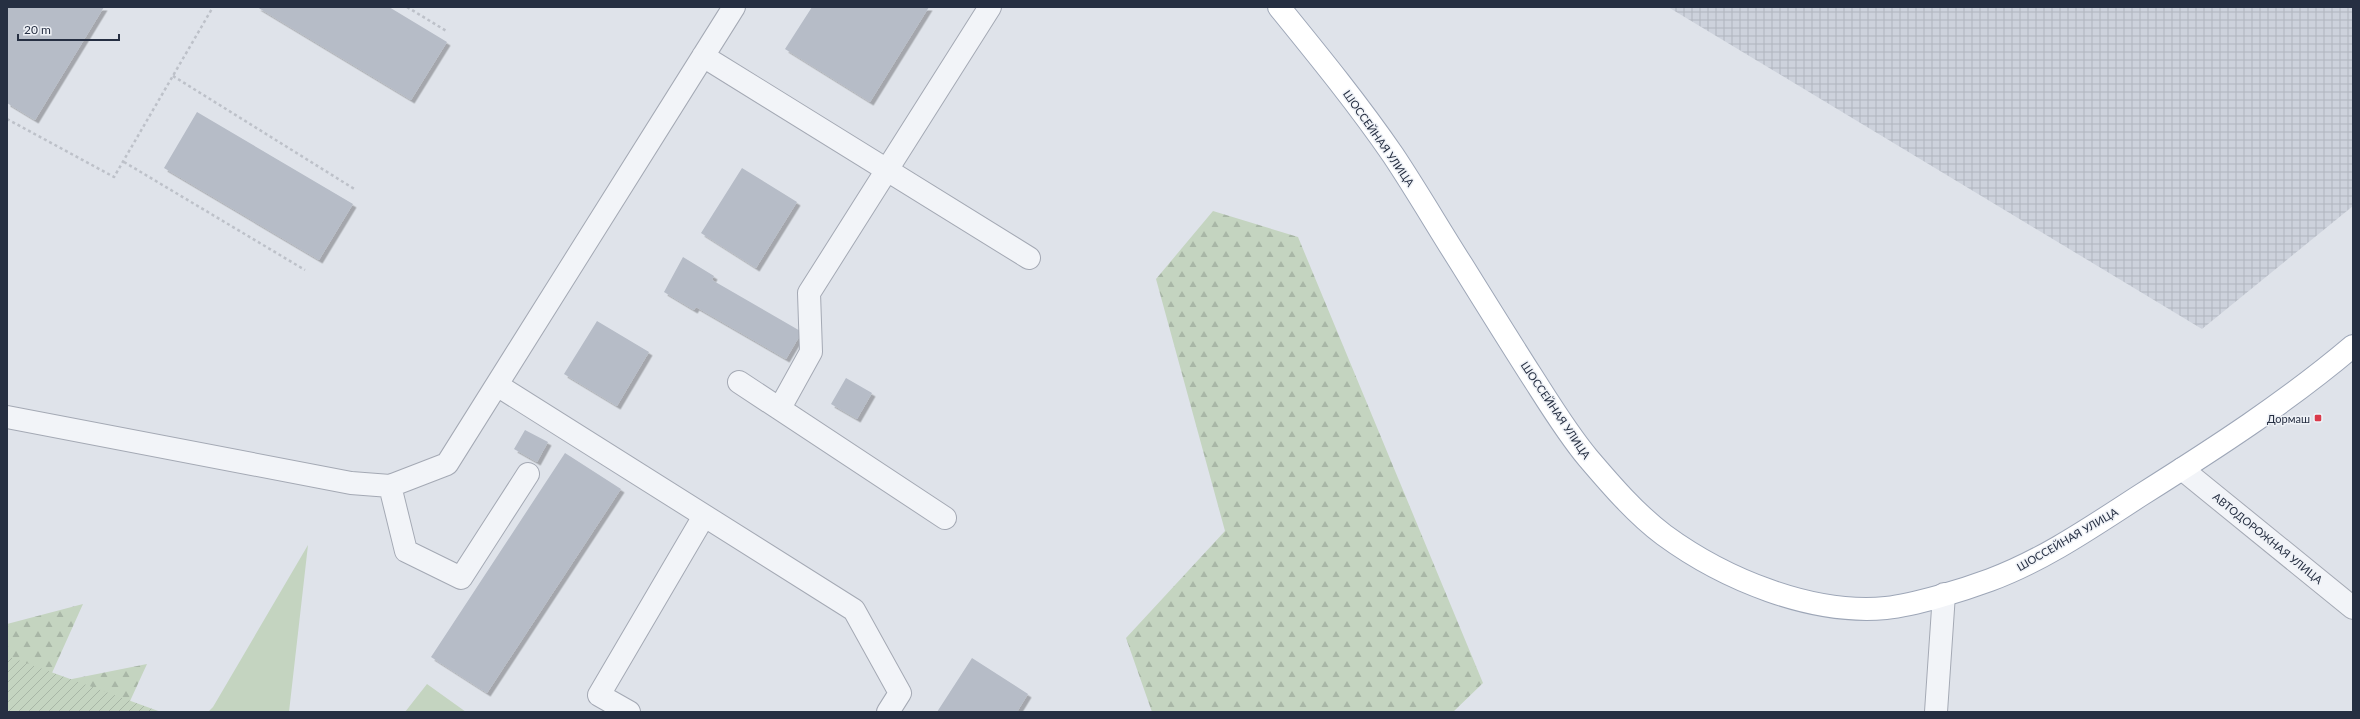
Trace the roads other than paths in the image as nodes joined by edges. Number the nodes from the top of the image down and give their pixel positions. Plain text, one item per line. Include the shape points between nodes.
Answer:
1 (734, 7) edge
2 (990, 7) edge
3 (1279, 7) edge
4 (704, 56) junction
5 (887, 170) junction
6 (1029, 258) dead end
7 (2353, 346) edge
8 (739, 382) dead end
9 (497, 384) junction
10 (780, 408) junction
11 (7, 417) edge
12 (2182, 469) junction
13 (528, 474) dead end
14 (390, 486) junction
15 (704, 516) junction
16 (945, 518) dead end
17 (1944, 594) junction
18 (2353, 608) edge
19 (629, 712) edge
20 (888, 712) edge
21 (1936, 712) edge

1 - 4 street
2 - 5 street
3 - 17 main road, ШОССЕЙНАЯ УЛИЦА via 1392,154 1553,409 1587,457 1663,534 1746,583 1797,598 1844,608 1887,608
4 - 5 street
4 - 9 street
5 - 6 street
5 - 10 street via 809,293 811,352
7 - 12 main road, ШОССЕЙНАЯ УЛИЦА via 2282,401
8 - 10 street
9 - 14 street via 447,464
9 - 15 street
10 - 16 street
11 - 14 street via 352,482
12 - 17 main road, ШОССЕЙНАЯ УЛИЦА via 2033,561 1990,580
12 - 18 street, АВТОДОРОЖНАЯ УЛИЦА
13 - 14 street via 461,578 406,551
15 - 19 street via 598,694
15 - 20 street via 854,610 900,693
17 - 21 street

